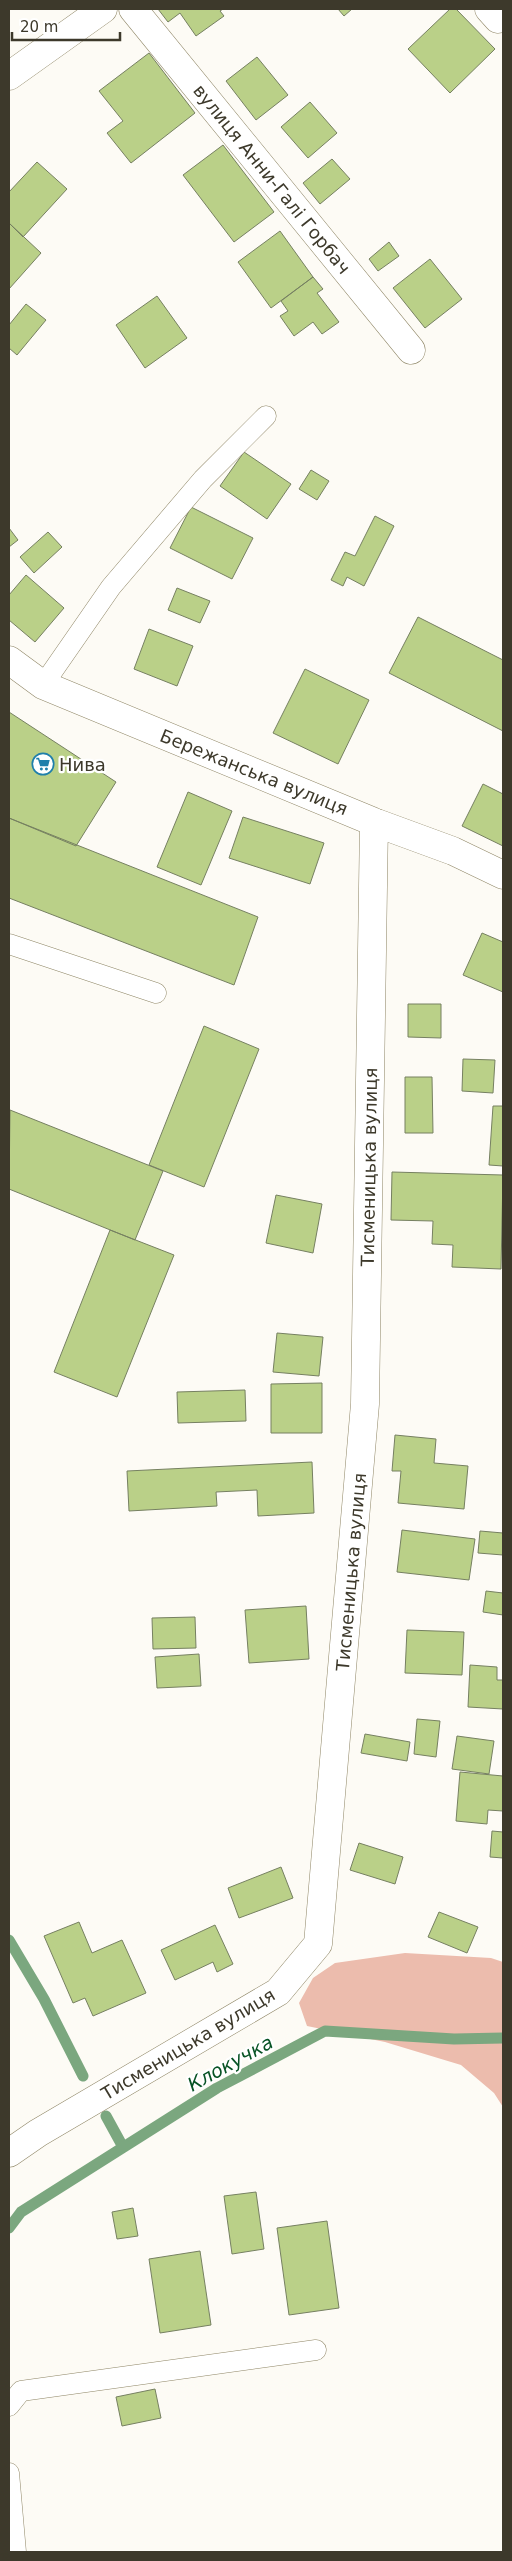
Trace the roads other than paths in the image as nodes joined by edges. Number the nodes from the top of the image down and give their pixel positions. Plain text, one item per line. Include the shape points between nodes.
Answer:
1 (103, 9) edge
2 (133, 9) edge
3 (489, 9) edge
4 (503, 16) edge
5 (9, 76) edge
6 (411, 350) dead end
7 (266, 416) dead end
8 (9, 660) edge
9 (42, 685) junction
10 (374, 822) junction
11 (503, 876) edge
12 (9, 944) edge
13 (156, 993) dead end
14 (9, 2153) edge
15 (316, 2350) dead end
16 (9, 2406) edge
17 (9, 2473) edge
18 (16, 2552) edge

1 - 5 street
2 - 6 street, вулиця Анни-Галі Горбач
3 - 4 street via 498,20
7 - 9 lane via 203,479 111,587
8 - 9 street, Бережанська вулиця
9 - 10 street, Бережанська вулиця
10 - 11 street, Бережанська вулиця via 453,851
10 - 14 street, Тисменицька вулиця via 365,1404 318,1944 278,1992
12 - 13 lane
15 - 16 lane via 21,2391
17 - 18 lane

